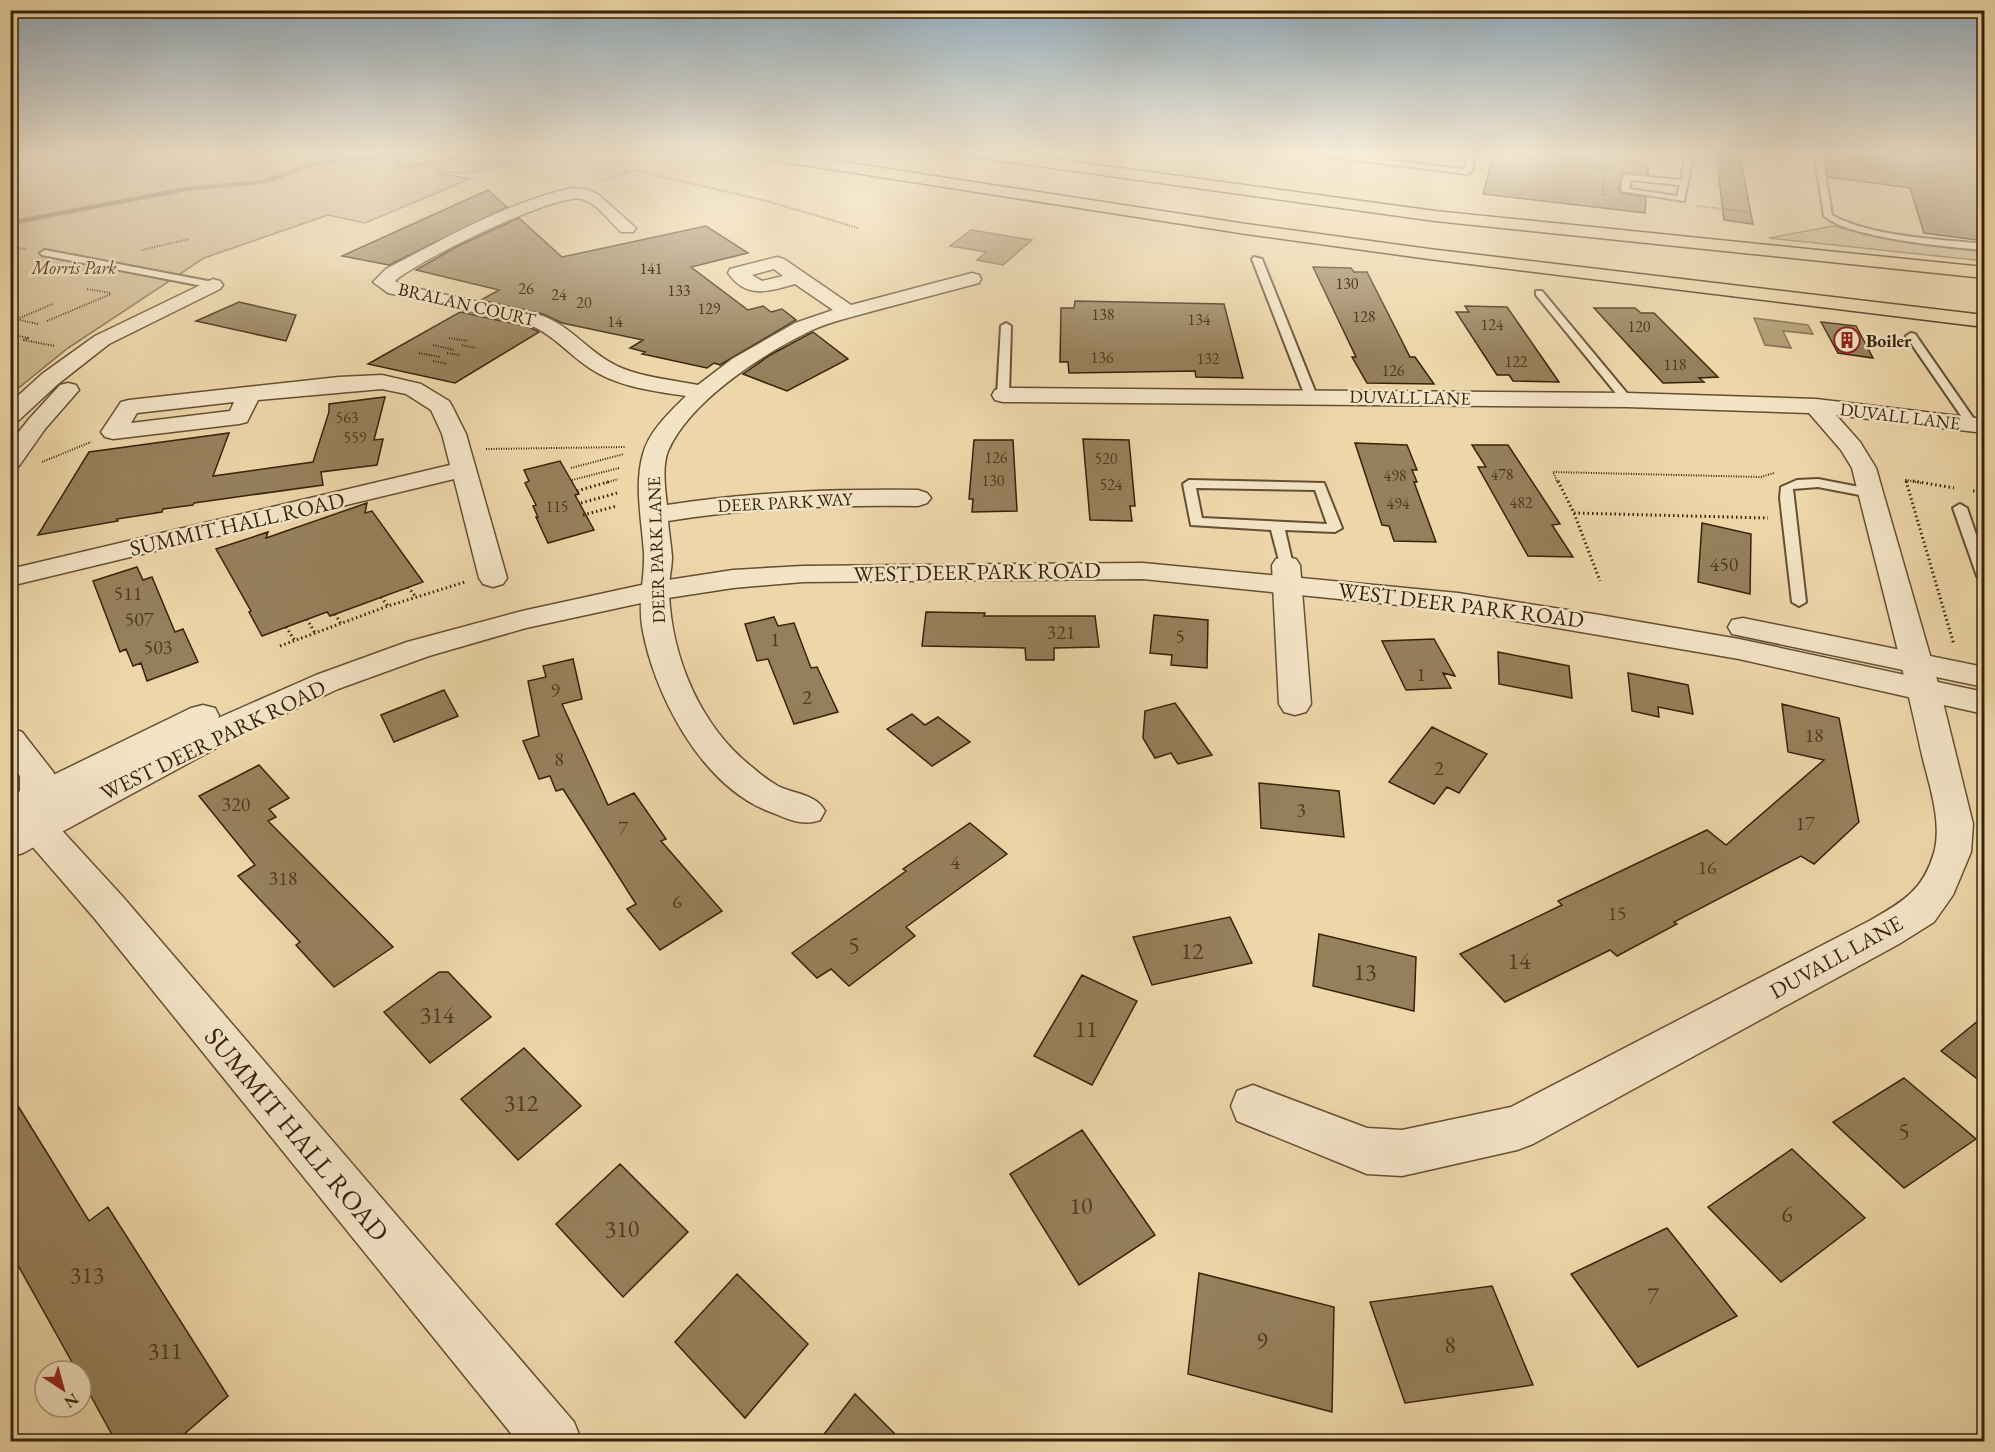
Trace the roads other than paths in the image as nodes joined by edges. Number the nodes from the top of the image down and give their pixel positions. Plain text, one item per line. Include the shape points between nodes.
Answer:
1 (499, 220) edge
2 (617, 220) edge
3 (1186, 220) edge
4 (1348, 220) edge
5 (1471, 220) edge
6 (1512, 220) edge
7 (1832, 220) edge
8 (627, 228) dead end
9 (1619, 235) junction
10 (1469, 237) dead end
11 (1984, 247) edge
12 (45, 253) dead end
13 (1257, 259) dead end
14 (1984, 273) edge
15 (798, 278) dead end
16 (972, 279) dead end
17 (213, 285) joint
18 (1539, 293) dead end
19 (848, 312) junction
20 (1984, 321) edge
21 (136, 325) junction
22 (1006, 326) dead end
23 (1911, 336) dead end
24 (702, 392) junction
25 (1004, 395) joint
26 (1311, 396) junction
27 (1627, 400) junction
28 (1816, 406) junction
29 (10, 416) edge
30 (1978, 425) edge
31 (113, 432) road end
32 (460, 459) junction
33 (10, 461) edge
34 (1870, 494) junction
35 (918, 498) dead end
36 (1960, 508) dead end
37 (654, 514) junction
38 (1277, 526) junction
39 (1286, 574) junction
40 (492, 576) road end
41 (1984, 576) edge
42 (10, 578) edge
43 (655, 581) junction
44 (1799, 602) dead end
45 (1919, 675) junction
46 (1984, 677) edge
47 (1984, 703) edge
48 (1295, 704) dead end
49 (10, 740) edge
50 (807, 811) dead end
51 (22, 819) edge
52 (1253, 1106) dead end
53 (554, 1442) edge

1 - 24 street, BRALAN COURT via 393,273 383,282 394,289 536,320 564,333 600,366 627,376
2 - 8 street, BRALAN COURT
3 - 20 highway via 1429,254
4 - 10 highway
5 - 9 highway
6 - 9 highway
7 - 11 lane via 1861,229
9 - 14 highway
12 - 17 lane
13 - 26 lane
15 - 19 street
16 - 19 street, DEER PARK LANE
17 - 21 street
18 - 27 lane
19 - 24 street, DEER PARK LANE via 777,340
21 - 29 street via 102,340 50,378
21 - 33 street via 125,340 79,378
22 - 25 lane
23 - 30 lane
24 - 37 street, DEER PARK LANE via 672,423 655,453
25 - 26 street, DUVALL LANE
26 - 27 street, DUVALL LANE
27 - 28 street, DUVALL LANE
28 - 30 street, DUVALL LANE
28 - 34 street, DUVALL LANE via 1864,468
31 - 32 street via 239,417 249,394 382,382 413,389 441,406
32 - 40 street
32 - 42 street, SUMMIT HALL ROAD
34 - 44 lane via 1800,482 1787,487
34 - 45 street, DUVALL LANE
35 - 37 street, DEER PARK WAY via 820,497 730,503
36 - 41 lane
37 - 43 street, DEER PARK LANE via 658,559
38 - 38 lane via 1335,528 1320,486 1189,484 1196,522
38 - 39 lane
39 - 43 street, WEST DEER PARK ROAD via 982,571
39 - 45 street, WEST DEER PARK ROAD via 1455,580 1573,598 1734,626
39 - 48 street
43 - 50 street, DEER PARK LANE via 665,664 684,709 723,761 764,794
43 - 51 street, WEST DEER PARK ROAD via 418,650 327,682
45 - 46 street, WEST DEER PARK ROAD
45 - 47 street, WEST DEER PARK ROAD
45 - 52 street, DUVALL LANE via 1955,824 1953,852 1940,884 1920,911 1517,1128 1402,1153 1367,1151
49 - 51 street, SUMMIT HALL ROAD via 37,773
51 - 53 street, SUMMIT HALL ROAD via 109,908

